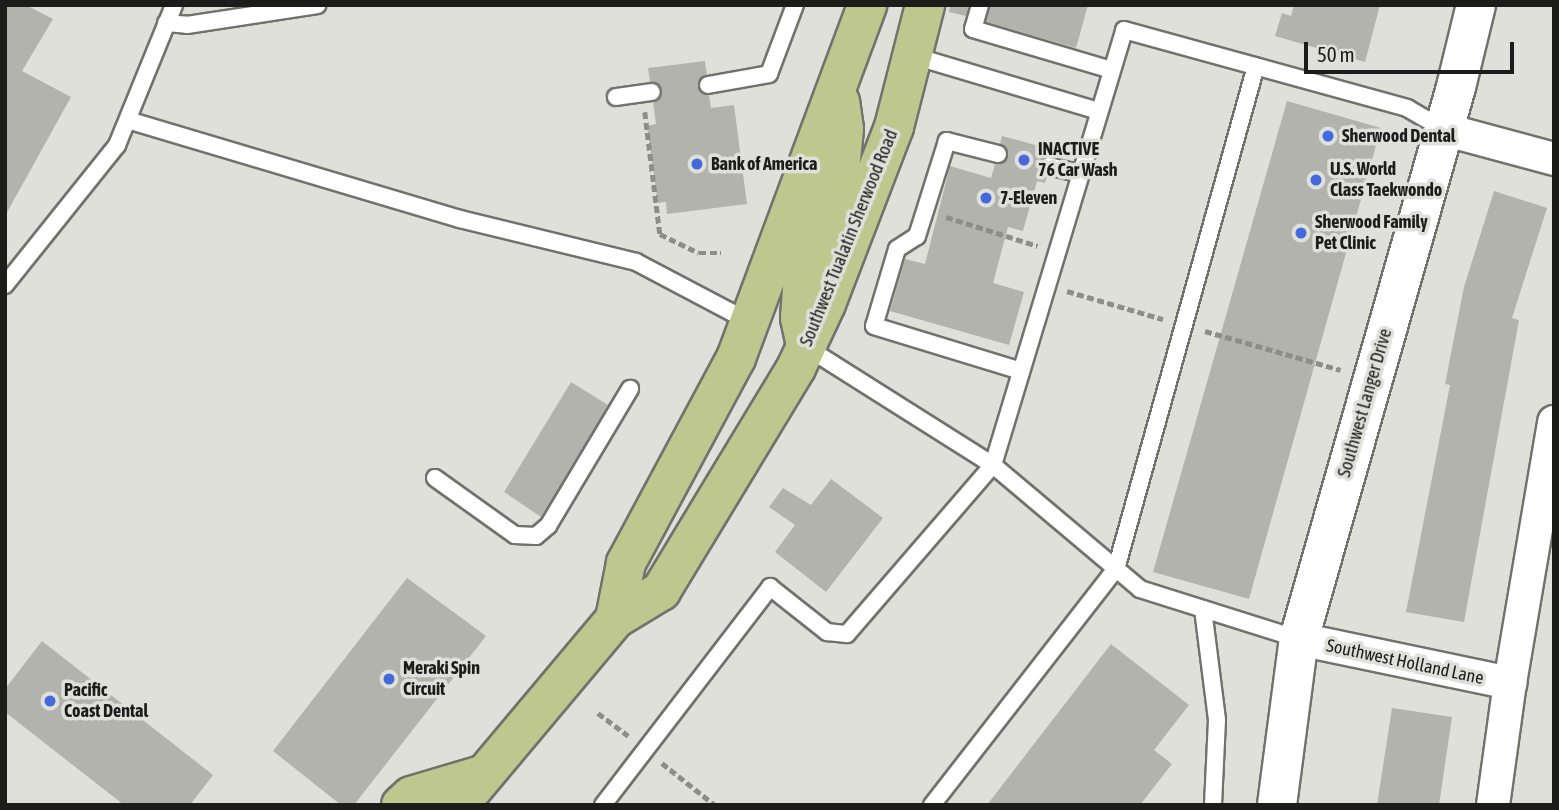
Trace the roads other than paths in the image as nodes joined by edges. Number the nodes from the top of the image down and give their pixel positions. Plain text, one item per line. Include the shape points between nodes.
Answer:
1 (174, 5) edge
2 (317, 5) edge
3 (795, 5) edge
4 (867, 5) edge
5 (925, 5) edge
6 (980, 5) edge
7 (1475, 5) edge
8 (272, 9) edge
9 (166, 23) junction
10 (914, 56) junction
11 (1256, 66) junction
12 (1111, 70) junction
13 (708, 85) dead end
14 (838, 89) junction
15 (647, 93) road end
16 (616, 97) dead end
17 (1099, 111) junction
18 (131, 121) junction
19 (1443, 130) junction
20 (998, 154) dead end
21 (1554, 159) edge
22 (1049, 166) dead end
23 (1080, 174) junction
24 (5, 285) edge
25 (750, 322) junction
26 (806, 347) junction
27 (1021, 371) junction
28 (630, 389) dead end
29 (1554, 422) edge
30 (993, 465) junction
31 (435, 478) dead end
32 (1116, 569) junction
33 (1203, 609) junction
34 (615, 619) junction
35 (1299, 639) junction
36 (1510, 683) junction
37 (482, 775) junction
38 (401, 805) edge
39 (459, 805) edge
40 (603, 805) edge
41 (932, 805) edge
42 (1213, 805) edge
43 (1277, 805) edge
44 (1493, 805) edge

1 - 9 lane
2 - 8 lane
3 - 13 lane via 769,74
4 - 14 highway, Southwest Tualatin Sherwood Road
5 - 10 highway, Southwest Tualatin Sherwood Road
6 - 12 lane via 973,29
7 - 19 street, Southwest Langer Drive
8 - 9 lane via 187,25
9 - 18 lane
10 - 17 lane
10 - 26 highway, Southwest Tualatin Sherwood Road via 894,127
11 - 12 lane via 1124,30
11 - 19 lane via 1407,108
11 - 32 lane
12 - 17 lane
14 - 25 highway, Southwest Tualatin Sherwood Road
14 - 26 highway via 845,129 840,171 802,288 800,318
15 - 16 lane
17 - 23 lane
18 - 24 lane via 117,145
18 - 25 lane via 460,219 636,262
19 - 21 street
19 - 35 street, Southwest Langer Drive
20 - 27 lane via 947,141 917,236 897,249 874,326
22 - 23 lane
23 - 27 lane
25 - 34 highway, Southwest Tualatin Sherwood Road via 730,374 626,563
26 - 30 lane
26 - 34 highway, Southwest Tualatin Sherwood Road via 661,591
27 - 30 lane
28 - 31 lane via 548,527 536,536 515,536
29 - 36 street
30 - 32 lane
30 - 40 lane via 847,634 827,632 770,587
32 - 33 lane via 1140,589
32 - 41 lane
33 - 35 lane
33 - 42 lane via 1217,720
34 - 37 highway, Southwest Tualatin Sherwood Road via 576,671
35 - 36 street, Southwest Holland Lane
35 - 43 street, Southwest Langer Drive
36 - 44 street
37 - 38 highway via 411,796
37 - 39 highway, Southwest Tualatin Sherwood Road

